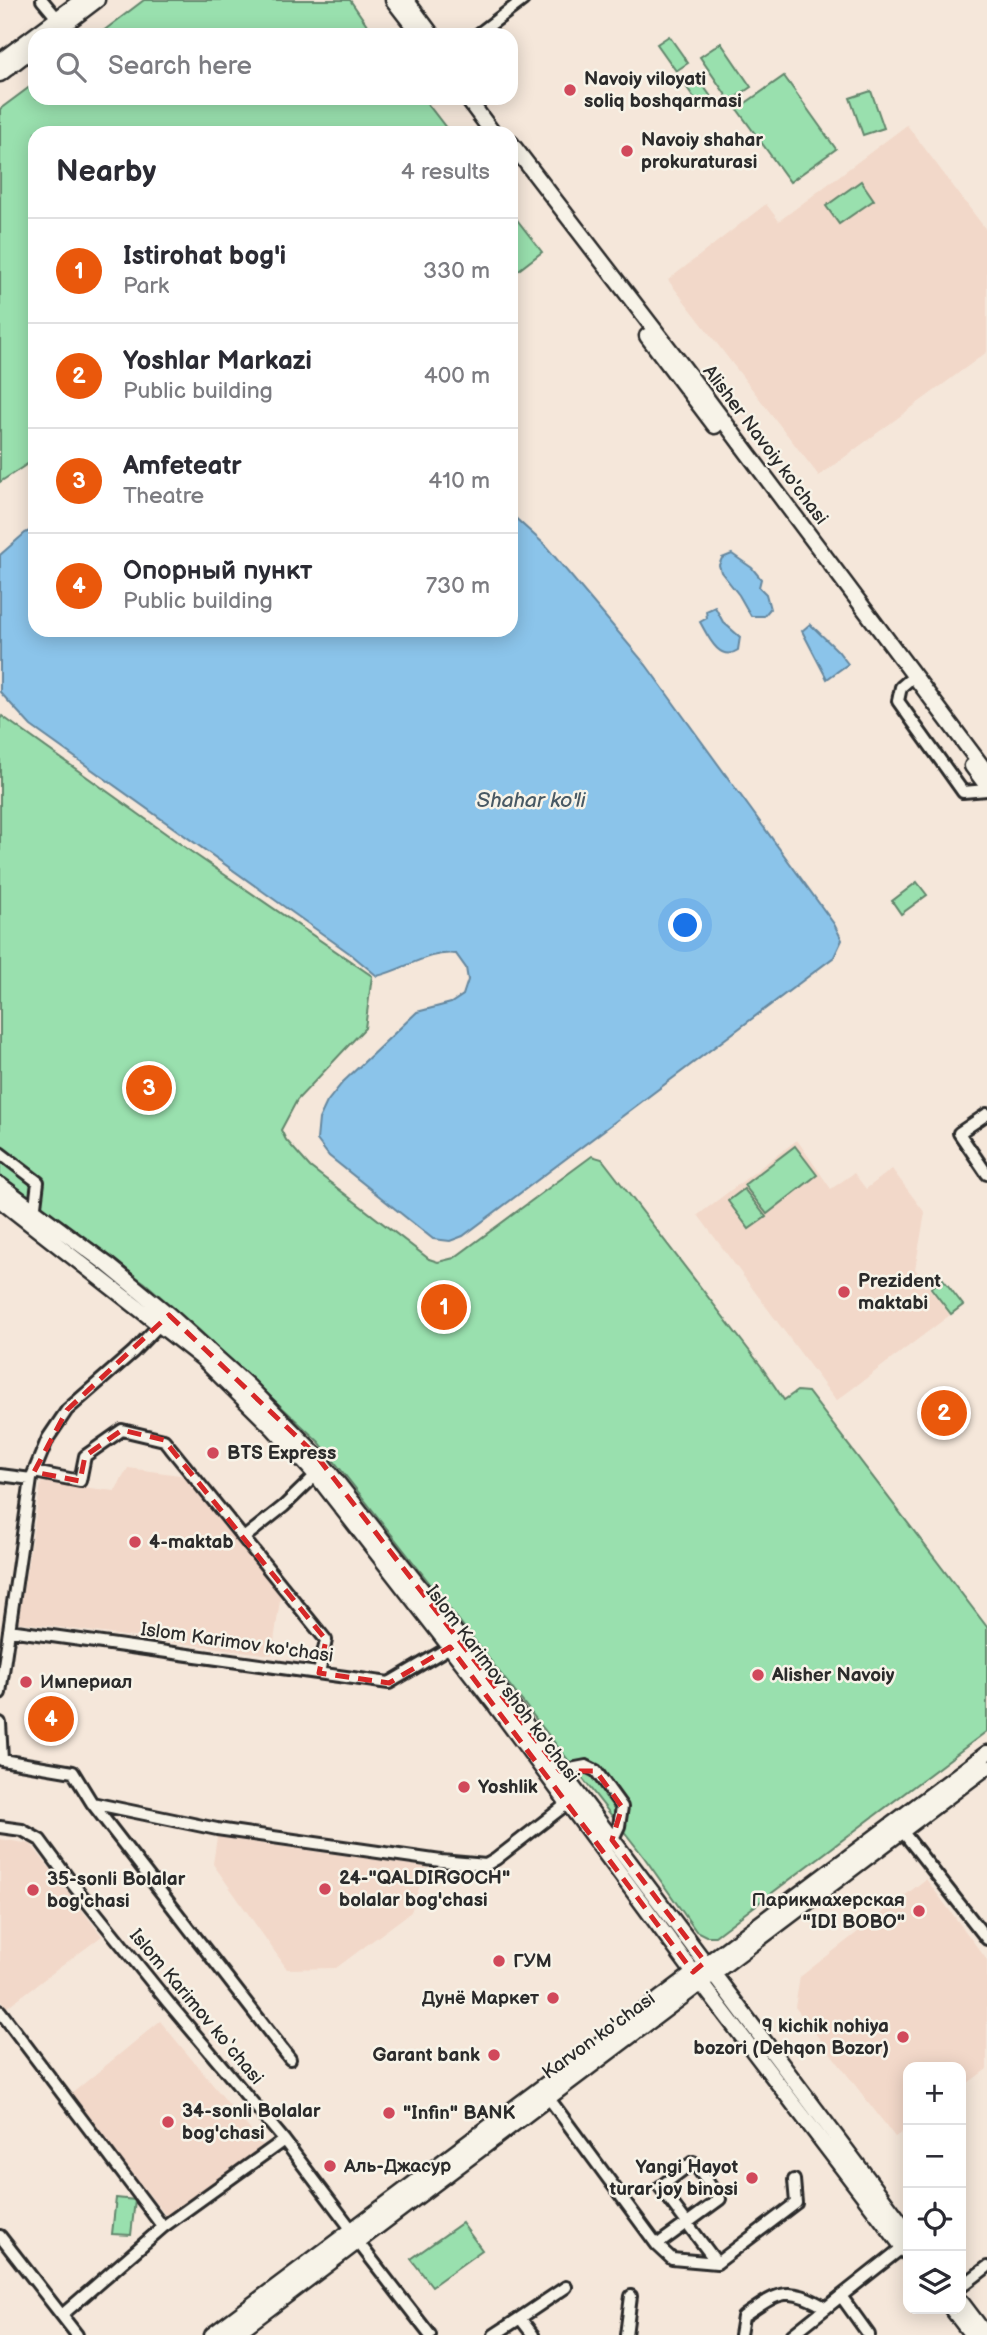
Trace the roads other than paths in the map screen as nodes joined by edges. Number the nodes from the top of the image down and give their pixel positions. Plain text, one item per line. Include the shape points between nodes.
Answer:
1 (42, 0) edge
2 (82, 0) edge
3 (97, 0) edge
4 (393, 0) edge
5 (406, 0) edge
6 (523, 0) edge
7 (57, 18) junction
8 (44, 28) edge
9 (60, 28) edge
10 (415, 28) edge
11 (427, 28) edge
12 (486, 28) edge
13 (28, 40) edge
14 (28, 52) edge
15 (0, 61) edge
16 (0, 74) edge
17 (472, 105) edge
18 (483, 105) edge
19 (488, 126) edge
20 (499, 126) edge
21 (518, 153) edge
22 (518, 166) edge
23 (624, 299) junction
24 (879, 636) junction
25 (908, 681) junction
26 (986, 777) edge
27 (987, 1114) edge
28 (0, 1153) edge
29 (987, 1174) edge
30 (0, 1185) edge
31 (0, 1200) edge
32 (33, 1217) junction
33 (164, 1320) junction
34 (0, 1475) edge
35 (316, 1475) junction
36 (33, 1476) junction
37 (244, 1537) junction
38 (9, 1630) junction
39 (450, 1647) junction
40 (319, 1673) junction
41 (0, 1693) edge
42 (0, 1723) edge
43 (987, 1752) edge
44 (987, 1767) edge
45 (560, 1771) junction
46 (92, 1803) junction
47 (568, 1803) junction
48 (0, 1827) edge
49 (899, 1827) junction
50 (612, 1840) junction
51 (605, 1853) junction
52 (987, 1938) edge
53 (704, 1973) junction
54 (0, 2011) edge
55 (290, 2059) dead end
56 (548, 2098) junction
57 (284, 2140) junction
58 (794, 2180) dead end
59 (687, 2224) junction
60 (903, 2226) edge
61 (163, 2227) junction
62 (0, 2236) edge
63 (355, 2236) junction
64 (657, 2245) junction
65 (903, 2246) edge
66 (905, 2251) edge
67 (717, 2263) junction
68 (987, 2267) edge
69 (966, 2283) edge
70 (566, 2287) dead end
71 (631, 2296) dead end
72 (841, 2296) junction
73 (826, 2308) junction
74 (966, 2309) edge
75 (956, 2314) edge
76 (62, 2315) junction
77 (520, 2318) junction
78 (77, 2335) edge
79 (212, 2335) edge
80 (234, 2335) edge
81 (430, 2335) edge
82 (494, 2335) edge
83 (533, 2335) edge
84 (626, 2335) edge
85 (740, 2335) edge
86 (792, 2335) edge
87 (869, 2335) edge
88 (972, 2335) edge
89 (986, 2335) edge

1 - 7 street
2 - 7 main road
3 - 9 main road
4 - 10 main road
5 - 11 main road
6 - 12 street
7 - 8 main road
13 - 15 main road
14 - 16 main road
17 - 19 main road
18 - 20 main road
21 - 23 main road, Alisher Navoiy ko'chasi
22 - 23 main road, Alisher Navoiy ko'chasi
23 - 24 main road, Alisher Navoiy ko'chasi
24 - 25 main road, Alisher Navoiy ko'chasi
24 - 26 main road, Alisher Navoiy ko'chasi
25 - 26 main road, Alisher Navoiy ko'chasi
25 - 26 street via 901,687 898,701 963,792
27 - 29 street via 960,1132
28 - 32 street via 38,1182
30 - 32 main road, Islom Karimov shoh ko'chasi
31 - 32 main road, Islom Karimov shoh ko'chasi
32 - 33 main road, Islom Karimov shoh ko'chasi
33 - 35 main road, Islom Karimov shoh ko'chasi
33 - 36 street via 66,1410 48,1438
33 - 45 main road, Islom Karimov shoh ko'chasi via 248,1386 315,1454
34 - 36 street
35 - 37 street
35 - 39 main road, Islom Karimov shoh ko'chasi
36 - 37 street via 80,1481 85,1456 122,1430 164,1440
36 - 38 street
37 - 40 street via 326,1640
38 - 40 street, Islom Karimov ko'chasi
38 - 41 street
39 - 40 street, Islom Karimov ko'chasi via 389,1683
39 - 47 main road, Islom Karimov shoh ko'chasi
42 - 46 street, Islom Karimov ko‘chasi via 2,1760 74,1772
43 - 49 main road
44 - 49 main road, Karvon ko'chasi
45 - 50 main road, Islom Karimov shoh ko'chasi
45 - 50 street via 586,1766 596,1771 622,1807
46 - 47 street via 217,1829 485,1865
46 - 55 street, Islom Karimov ko‘chasi
47 - 51 main road, Islom Karimov shoh ko'chasi
48 - 57 street, Islom Karimov ko‘chasi via 22,1830 40,1840
49 - 52 street
49 - 53 main road, Karvon ko'chasi
50 - 51 street
50 - 53 main road, Islom Karimov shoh ko'chasi
51 - 53 main road, Islom Karimov shoh ko'chasi
53 - 56 main road, Karvon ko'chasi
53 - 60 main road, Islom Karimov shoh ko'chasi
53 - 63 main road
53 - 65 main road, Islom Karimov shoh ko'chasi
54 - 61 street
56 - 63 main road, Karvon ko'chasi
56 - 64 street
57 - 61 street
57 - 63 street, Islom Karimov ko‘chasi
58 - 67 street via 796,2203
59 - 59 street via 720,2199 693,2162 660,2187
59 - 64 street
59 - 67 street
61 - 76 street
62 - 76 street
63 - 79 main road
63 - 80 main road, Karvon ko'chasi
63 - 81 street, Islom Karimov ko‘chasi
64 - 67 street via 672,2259
66 - 72 street
68 - 69 street
70 - 77 street
71 - 84 street
72 - 73 street
72 - 87 street
73 - 85 street via 804,2295 776,2294 743,2317
73 - 86 street
74 - 89 main road
75 - 88 main road
76 - 78 street
77 - 82 street
77 - 83 street

